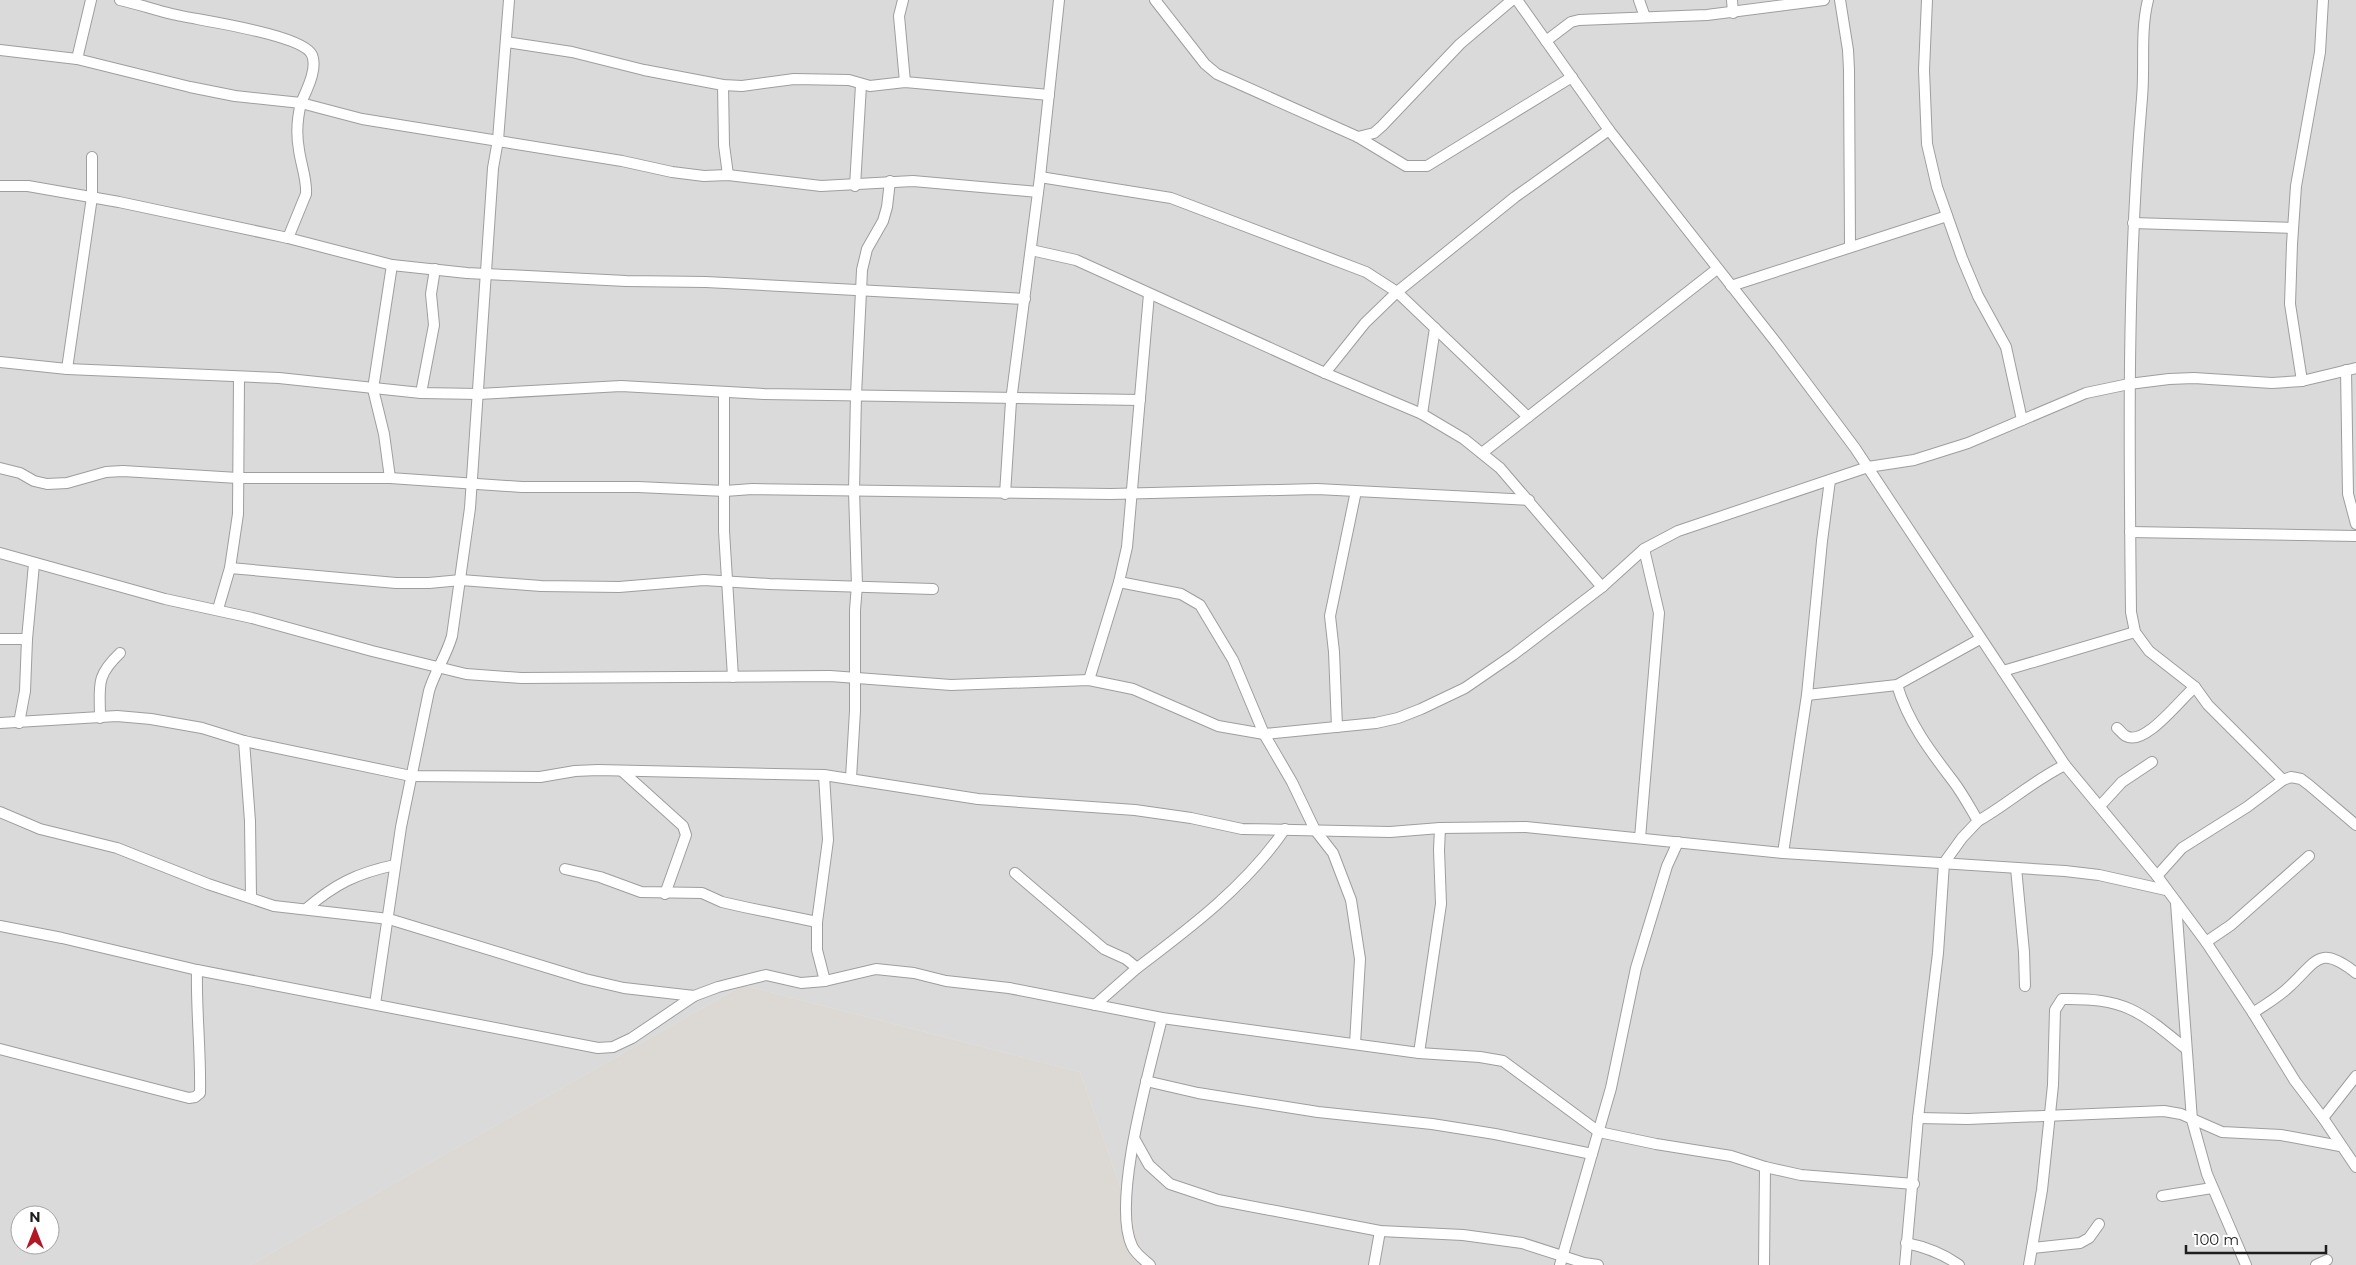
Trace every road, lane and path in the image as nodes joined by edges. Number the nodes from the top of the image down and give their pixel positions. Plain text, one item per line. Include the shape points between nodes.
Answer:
1 (92, 0) edge
2 (120, 0) edge
3 (509, 0) edge
4 (903, 0) edge
5 (1059, 0) edge
6 (1155, 0) edge
7 (1512, 0) edge
8 (1517, 0) edge
9 (1639, 0) edge
10 (1732, 0) edge
11 (1824, 0) edge
12 (1840, 0) edge
13 (1927, 0) edge
14 (2148, 0) edge
15 (2322, 0) edge
16 (1733, 13) junction
17 (1645, 17) junction
18 (1546, 41) junction
19 (506, 42) junction
20 (0, 50) edge
21 (78, 59) junction
22 (1572, 78) junction
23 (905, 82) junction
24 (723, 85) junction
25 (861, 85) junction
26 (1049, 95) junction
27 (301, 103) junction
28 (1609, 130) junction
29 (1358, 137) junction
30 (498, 140) junction
31 (92, 157) dead end
32 (728, 175) junction
33 (1040, 178) junction
34 (890, 181) junction
35 (0, 186) edge
36 (856, 186) junction
37 (1038, 192) junction
38 (92, 197) junction
39 (1947, 216) junction
40 (2133, 223) junction
41 (2293, 228) junction
42 (288, 238) junction
43 (1850, 246) junction
44 (1031, 250) junction
45 (392, 265) junction
46 (435, 269) junction
47 (1718, 269) junction
48 (487, 273) junction
49 (1731, 286) junction
50 (861, 290) junction
51 (1397, 292) junction
52 (1149, 294) junction
53 (1025, 299) junction
54 (1435, 328) junction
55 (0, 362) edge
56 (67, 369) junction
57 (2351, 369) edge
58 (1325, 373) junction
59 (239, 378) junction
60 (2302, 381) junction
61 (2129, 384) junction
62 (373, 389) junction
63 (724, 392) junction
64 (421, 393) junction
65 (480, 394) junction
66 (856, 395) junction
67 (1011, 399) junction
68 (1140, 400) junction
69 (1422, 414) junction
70 (1528, 417) junction
71 (2022, 420) junction
72 (1482, 453) junction
73 (1868, 467) junction
74 (0, 468) edge
75 (238, 478) junction
76 (390, 478) junction
77 (1830, 480) junction
78 (472, 484) junction
79 (725, 491) junction
80 (854, 491) junction
81 (1356, 491) junction
82 (1005, 494) junction
83 (1131, 494) junction
84 (1529, 500) junction
85 (2356, 524) edge
86 (2130, 532) junction
87 (2356, 536) edge
88 (1644, 549) junction
89 (0, 553) edge
90 (34, 564) junction
91 (230, 568) junction
92 (461, 580) junction
93 (728, 581) junction
94 (1119, 582) junction
95 (857, 585) junction
96 (1602, 587) junction
97 (933, 589) dead end
98 (218, 609) junction
99 (2135, 632) junction
100 (0, 639) edge
101 (27, 639) junction
102 (1980, 639) junction
103 (120, 653) dead end
104 (440, 668) junction
105 (2003, 671) junction
106 (733, 677) junction
107 (855, 677) junction
108 (1089, 680) junction
109 (1897, 685) junction
110 (2195, 687) junction
111 (1807, 696) junction
112 (100, 718) junction
113 (0, 723) edge
114 (19, 723) junction
115 (1337, 727) junction
116 (2117, 728) dead end
117 (1264, 734) junction
118 (244, 741) junction
119 (2152, 762) dead end
120 (2065, 765) junction
121 (622, 770) junction
122 (824, 775) junction
123 (411, 776) junction
124 (851, 778) junction
125 (2283, 780) junction
126 (2100, 806) junction
127 (0, 812) edge
128 (1978, 821) junction
129 (2356, 825) edge
130 (1440, 828) junction
131 (1285, 829) junction
132 (1315, 830) junction
133 (1640, 838) junction
134 (1678, 842) junction
135 (1783, 853) junction
136 (2310, 856) dead end
137 (1944, 863) junction
138 (395, 865) junction
139 (2016, 868) junction
140 (565, 869) dead end
141 (1015, 873) dead end
142 (2157, 876) junction
143 (2166, 890) junction
144 (665, 894) junction
145 (251, 897) junction
146 (2176, 903) junction
147 (306, 909) junction
148 (389, 919) junction
149 (817, 922) junction
150 (0, 926) edge
151 (2206, 942) junction
152 (1137, 968) junction
153 (197, 970) junction
154 (2356, 973) edge
155 (825, 981) junction
156 (2025, 986) dead end
157 (694, 996) junction
158 (375, 1004) junction
159 (1096, 1005) junction
160 (2253, 1013) junction
161 (1162, 1018) junction
162 (1355, 1044) junction
163 (2185, 1048) junction
164 (0, 1049) edge
165 (1419, 1053) junction
166 (2356, 1076) edge
167 (1146, 1081) junction
168 (2049, 1115) junction
169 (1918, 1118) junction
170 (2323, 1118) junction
171 (2192, 1120) junction
172 (1599, 1132) junction
173 (1135, 1140) junction
174 (2340, 1146) junction
175 (1592, 1154) junction
176 (1765, 1167) junction
177 (2356, 1167) edge
178 (1914, 1184) junction
179 (2212, 1188) junction
180 (2162, 1196) dead end
181 (2099, 1224) dead end
182 (1380, 1231) junction
183 (1906, 1244) junction
184 (2032, 1248) junction
185 (1561, 1260) edge
186 (2327, 1260) dead end
187 (1150, 1265) edge
188 (1374, 1265) edge
189 (1598, 1265) edge
190 (1764, 1265) edge
191 (1905, 1265) edge
192 (1959, 1265) edge
193 (2029, 1265) edge
194 (2246, 1265) edge
195 (2316, 1265) edge

1 - 21 street
2 - 27 street via 261,32 306,47 313,65
3 - 19 street
4 - 23 street via 899,16
5 - 26 street
6 - 29 street via 1205,64 1217,74
7 - 29 street via 1460,44 1382,126 1374,133
8 - 18 street
9 - 17 street
10 - 16 street
11 - 16 street
12 - 43 street via 1849,64
13 - 39 street via 1924,70 1927,144
14 - 40 street
15 - 41 street via 2320,52 2296,186
16 - 17 street
17 - 18 street via 1593,18 1571,22
18 - 22 street
19 - 24 street via 572,52
19 - 30 street
20 - 21 street
21 - 27 street via 235,96
22 - 28 street
22 - 29 street via 1428,166 1406,166
23 - 25 street
23 - 26 street
24 - 25 street via 742,86 794,79 849,80
24 - 32 street
25 - 36 street
26 - 33 street
27 - 30 street via 380,122
27 - 42 street via 296,124 306,194
28 - 47 street
28 - 51 street via 1515,197
30 - 32 street via 672,172
30 - 48 street via 493,168
31 - 38 street
32 - 36 street via 821,186
33 - 37 street
33 - 51 street via 1170,198 1366,272
34 - 36 street
34 - 37 street
34 - 50 street via 883,221 867,248
35 - 38 street via 28,186
37 - 44 street
38 - 42 street
38 - 56 street
39 - 43 street
39 - 71 street via 1974,288 2006,347
40 - 41 street
40 - 61 street
41 - 60 street via 2290,304
42 - 45 street
43 - 49 street
44 - 52 street via 1076,260
44 - 53 street
45 - 46 street
45 - 62 street
46 - 48 street
46 - 64 street via 431,294 434,325
47 - 49 street
47 - 70 street
48 - 50 street
48 - 65 street
49 - 73 street
50 - 53 street
50 - 66 street
51 - 54 street
51 - 58 street via 1365,323
52 - 58 street
52 - 68 street
53 - 67 street
54 - 69 street
54 - 70 street
55 - 56 street
56 - 59 street
57 - 60 street
57 - 85 street via 2348,494
58 - 69 street
59 - 62 street via 278,378
59 - 75 street
60 - 61 street via 2272,383 2194,378
61 - 71 street via 2086,393
61 - 86 street
62 - 64 street
62 - 76 street
63 - 65 street via 621,386
63 - 66 street
63 - 79 street
64 - 65 street
65 - 78 street
66 - 67 street
66 - 80 street
67 - 68 street
67 - 82 street
68 - 83 street
69 - 72 street
70 - 72 street
71 - 73 street via 1968,443 1914,460
72 - 84 street
73 - 77 street
73 - 102 street
74 - 75 street via 47,484 123,471
75 - 76 street
75 - 91 street via 238,514
76 - 78 street
77 - 88 street via 1678,531
77 - 111 street
78 - 79 street via 522,488 638,487
78 - 92 street
79 - 80 street
79 - 93 street
80 - 82 street
80 - 95 street
81 - 83 street via 1318,489
81 - 84 street
81 - 115 street via 1330,616
82 - 83 street
83 - 94 street via 1127,547
84 - 96 street
86 - 87 street
86 - 99 street via 2131,612
88 - 96 street
88 - 133 street via 1659,613
89 - 90 street
90 - 98 street via 165,599
90 - 101 street
91 - 92 street via 396,583
91 - 98 street
92 - 93 street via 619,587
92 - 104 street via 452,636
93 - 95 street
93 - 106 street
94 - 108 street
94 - 117 street via 1181,594 1200,605 1233,660
95 - 97 street
95 - 107 street
96 - 115 street via 1513,656 1465,688 1398,718 1376,724
98 - 104 street
99 - 105 street
99 - 110 street via 2150,652
100 - 101 street
101 - 114 street via 25,691
102 - 105 street
102 - 109 street
103 - 112 street via 103,672
104 - 106 street via 466,674 521,678
104 - 123 street via 429,691
105 - 120 street
106 - 107 street
107 - 108 street via 951,685
107 - 124 street
108 - 117 street via 1132,689 1218,726
109 - 111 street
109 - 128 street via 1903,705 1926,746
110 - 116 street via 2167,716 2137,738 2126,737
110 - 125 street via 2208,705
111 - 135 street
112 - 114 street
112 - 118 street via 151,719 202,728
113 - 114 street
115 - 117 street
117 - 132 street
118 - 123 street
118 - 145 street
119 - 126 street via 2122,782
120 - 126 street
120 - 128 street
121 - 122 street
121 - 123 street via 575,771 540,777
121 - 144 street via 683,826 686,835
122 - 124 street
122 - 149 street via 828,840
123 - 138 street
124 - 131 street via 978,799 1119,808 1242,829
125 - 129 street via 2291,777 2301,779
125 - 142 street via 2182,848
126 - 142 street
127 - 145 street via 40,829 117,848 208,884
128 - 137 street
130 - 132 street via 1390,832
130 - 133 street via 1526,827
130 - 165 street via 1441,904
131 - 132 street
131 - 152 street via 1250,872 1201,918
132 - 162 street via 1333,853 1351,900 1360,959
133 - 134 street
134 - 135 street
134 - 172 street via 1667,866 1636,968 1617,1064
135 - 137 street
136 - 151 street via 2231,925
137 - 139 street
137 - 169 street via 1938,953
138 - 147 street via 345,880
138 - 148 street
139 - 143 street via 2099,875
139 - 156 street
140 - 144 street via 641,892
141 - 152 street via 1096,943
142 - 143 street
143 - 146 street
144 - 149 street via 702,894 722,902
145 - 147 street via 274,906
146 - 151 street
146 - 163 street
147 - 148 street
148 - 157 street via 624,988
148 - 158 street
149 - 155 street via 817,950
150 - 153 street
151 - 160 street
152 - 159 street
153 - 158 street
153 - 164 street via 201,1060 200,1093 195,1097
154 - 160 street via 2332,958 2312,962 2278,998
155 - 157 street via 801,984 766,975
155 - 159 street via 876,969 1009,988
157 - 158 street via 632,1038 613,1047 598,1048
159 - 161 street
160 - 170 street via 2294,1082
161 - 162 street
161 - 167 street
162 - 165 street
163 - 168 street via 2148,1017 2125,1005 2093,998 2062,999 2055,1010
163 - 171 street
165 - 172 street via 1503,1061
166 - 170 street
167 - 173 street
167 - 175 street via 1198,1093 1318,1112 1495,1134
168 - 169 street
168 - 171 street via 2164,1111 2182,1114
168 - 184 street via 2042,1190
169 - 178 street
170 - 174 street
171 - 174 street via 2222,1132 2280,1135
171 - 179 street
172 - 175 street
172 - 176 street via 1731,1156
173 - 182 street via 1149,1165 1170,1184 1218,1200
173 - 187 street via 1126,1195 1126,1227 1132,1248
174 - 177 street
175 - 185 street
176 - 178 street via 1801,1174
176 - 190 street
178 - 183 street
179 - 180 street
179 - 194 street
181 - 184 street via 2089,1238 2080,1243
182 - 185 street via 1473,1236 1522,1243
182 - 188 street
183 - 191 street
183 - 192 street via 1945,1255
184 - 193 street
185 - 189 street
186 - 195 street

